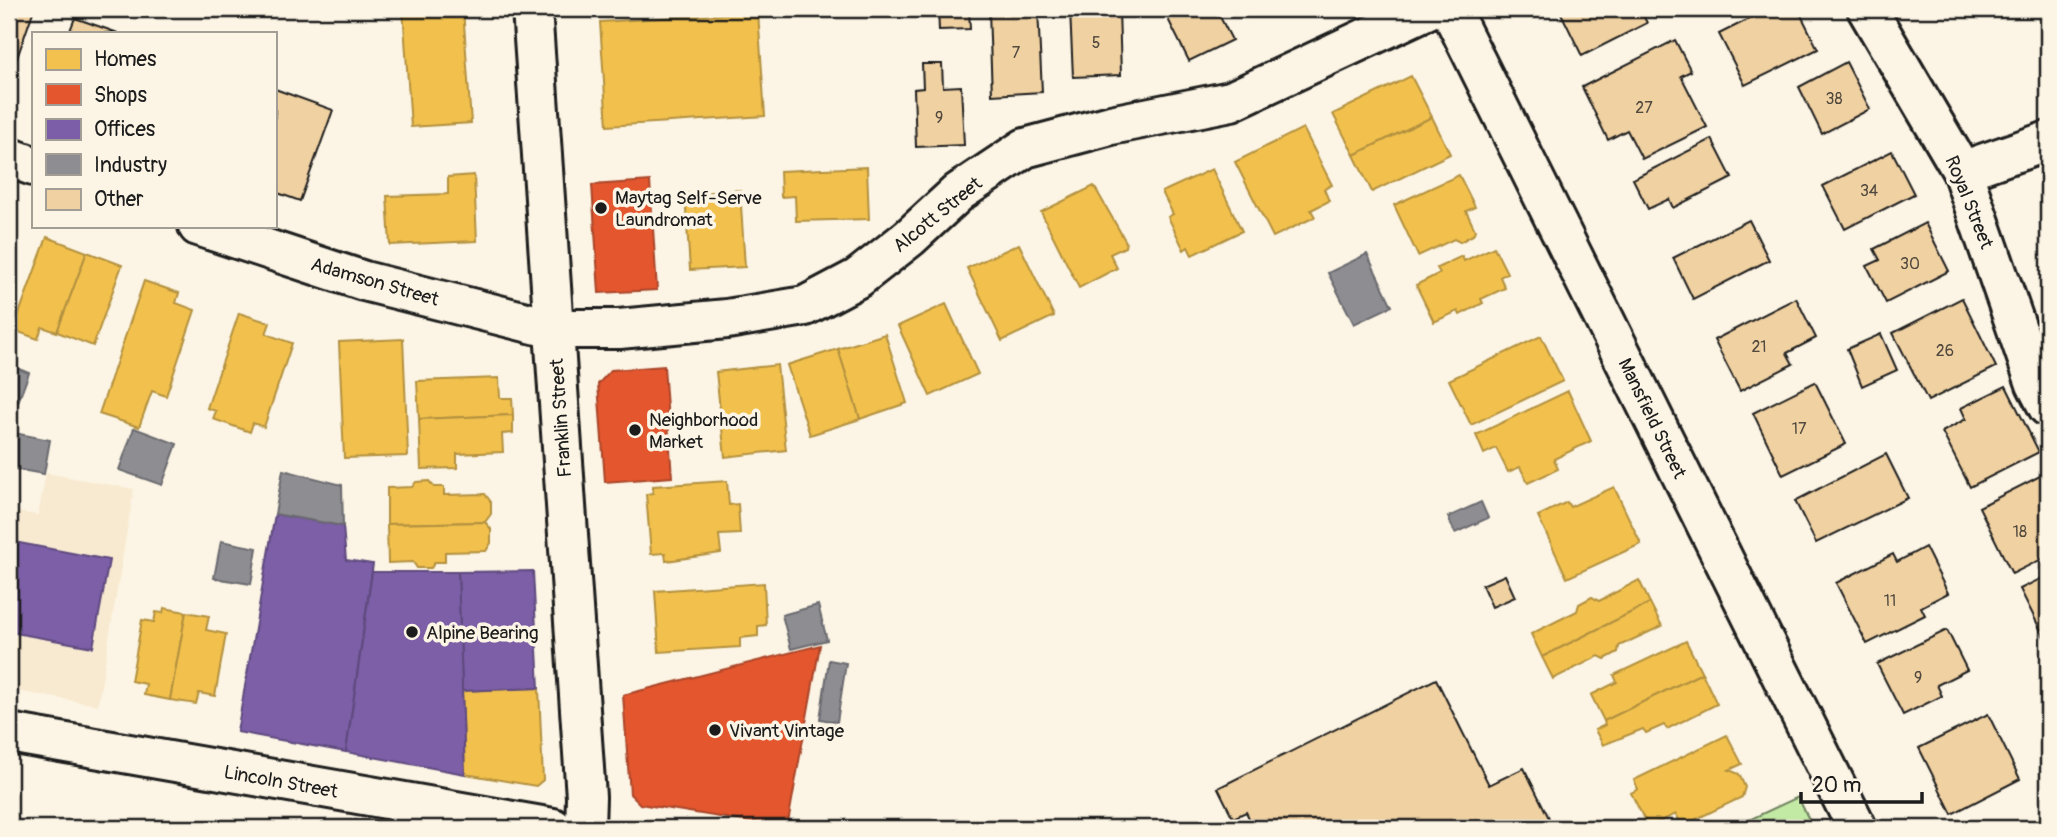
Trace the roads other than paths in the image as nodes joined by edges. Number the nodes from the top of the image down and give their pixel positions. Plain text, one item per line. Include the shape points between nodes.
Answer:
1 (532, 9) edge
2 (1428, 9) edge
3 (1450, 9) edge
4 (1867, 9) edge
5 (2048, 141) edge
6 (9, 157) edge
7 (32, 166) edge
8 (1962, 171) junction
9 (204, 228) edge
10 (554, 329) junction
11 (2048, 407) edge
12 (9, 733) edge
13 (553, 828) edge
14 (585, 828) edge
15 (1857, 828) edge

1 - 10 street, Franklin Street
2 - 10 street, Alcott Street via 1231,101 1025,148 960,192 858,278 805,306 619,329
3 - 15 street, Mansfield Street
4 - 8 street, Royal Street
5 - 8 street
6 - 7 street
8 - 11 street, Royal Street
9 - 10 street, Adamson Street via 364,281
10 - 14 street, Franklin Street
12 - 13 street, Lincoln Street

